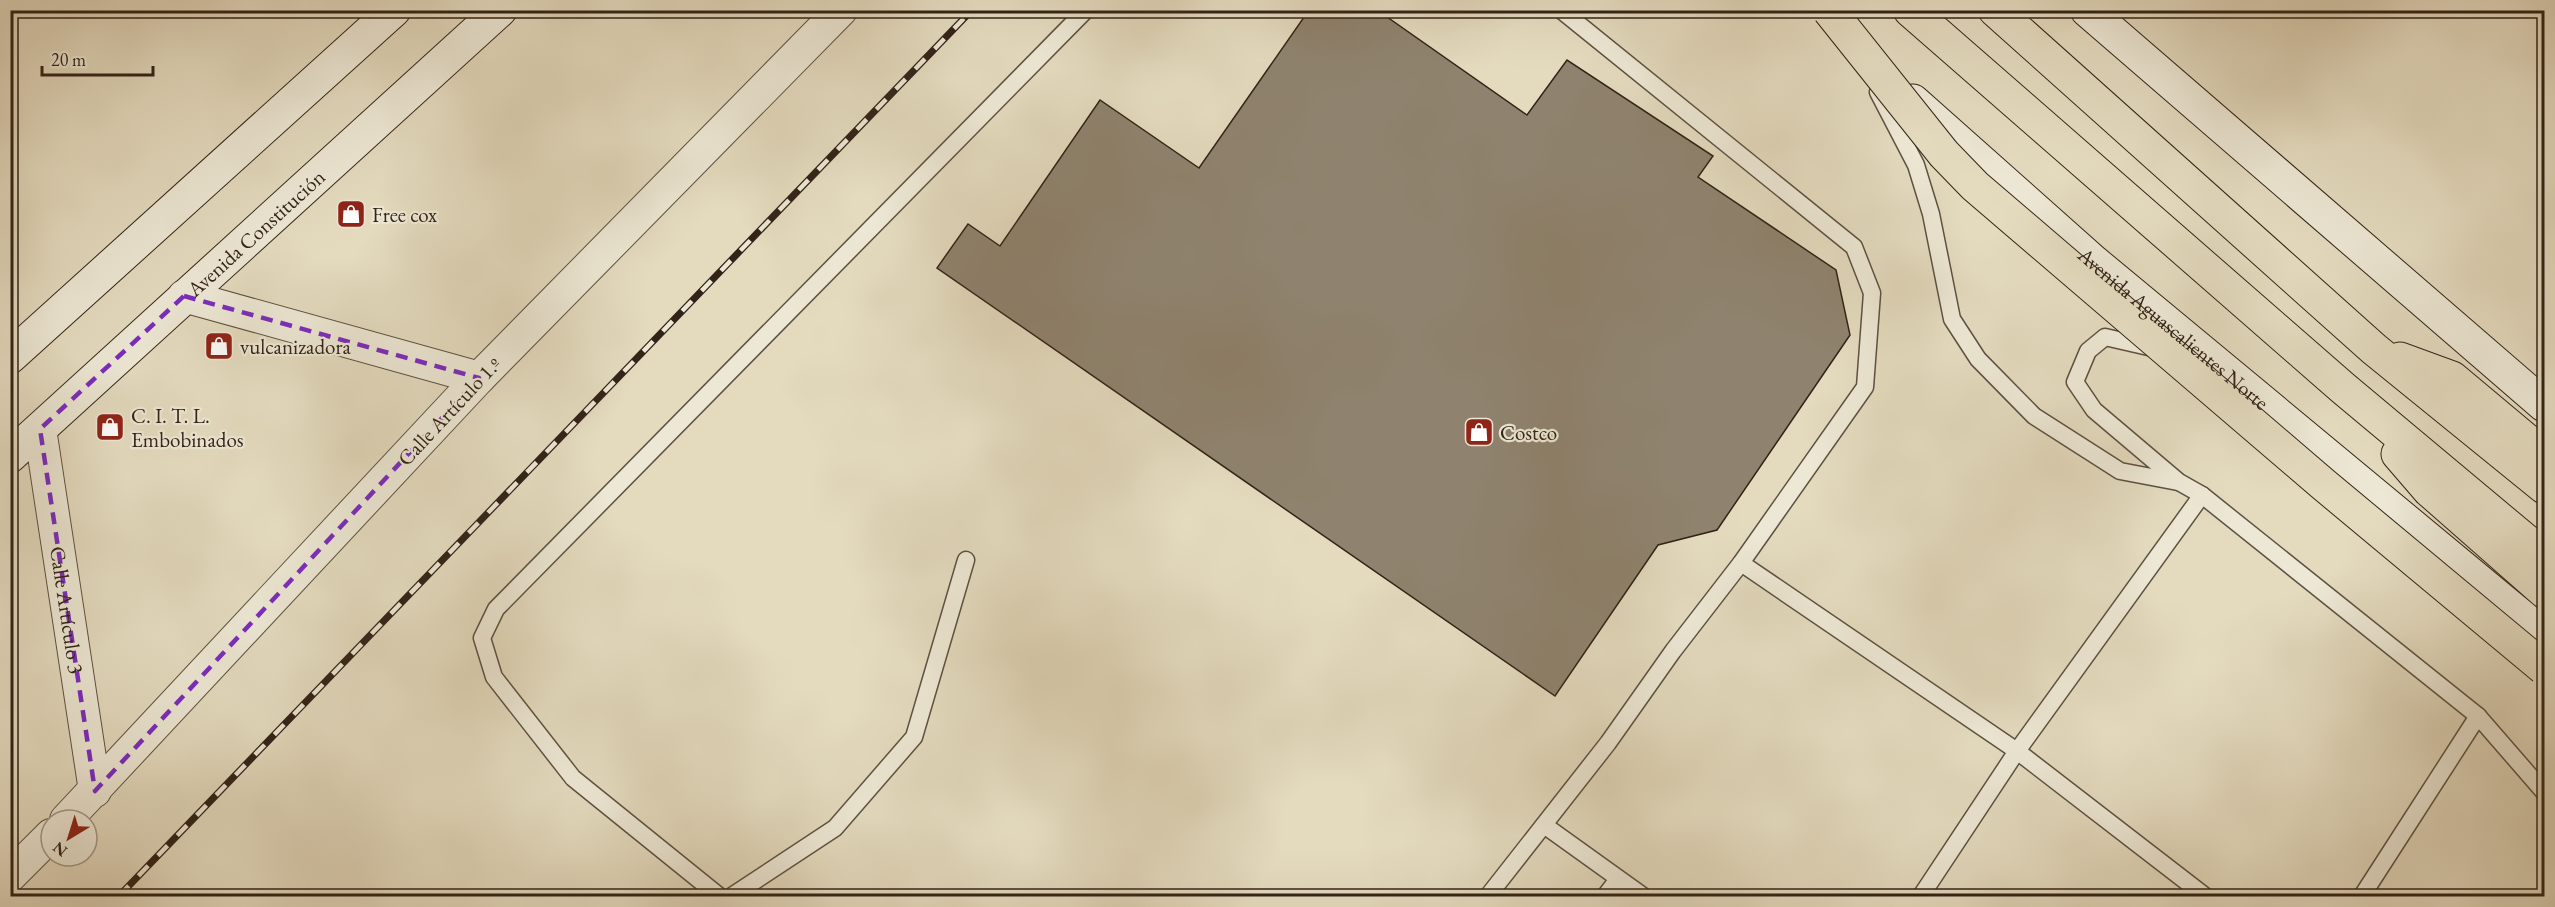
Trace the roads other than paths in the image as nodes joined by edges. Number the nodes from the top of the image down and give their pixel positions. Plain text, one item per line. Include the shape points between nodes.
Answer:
1 (394, 10) edge
2 (500, 10) edge
3 (841, 10) edge
4 (1086, 10) edge
5 (1814, 10) edge
6 (1829, 10) edge
7 (1911, 10) edge
8 (1995, 10) edge
9 (2088, 10) edge
10 (1567, 12) edge
11 (1846, 40) junction
12 (184, 296) junction
13 (2374, 349) junction
14 (10, 357) edge
15 (2212, 360) junction
16 (479, 378) junction
17 (2544, 405) edge
18 (40, 429) junction
19 (2544, 455) edge
20 (10, 456) edge
21 (2179, 482) junction
22 (2544, 487) edge
23 (2202, 495) junction
24 (966, 560) dead end
25 (2531, 561) edge
26 (1741, 563) junction
27 (2544, 591) edge
28 (2544, 635) edge
29 (2544, 668) edge
30 (2478, 716) junction
31 (2017, 751) junction
32 (95, 791) junction
33 (2544, 792) edge
34 (78, 808) edge
35 (1544, 825) junction
36 (39, 847) edge
37 (10, 876) edge
38 (1618, 879) junction
39 (719, 897) edge
40 (732, 897) edge
41 (1488, 897) edge
42 (1605, 897) edge
43 (1643, 897) edge
44 (1921, 897) edge
45 (2205, 897) edge
46 (2362, 897) edge

1 - 14 main road
2 - 12 main road, Avenida Constitución
3 - 16 street, Calle Artículo 1.º
4 - 39 lane via 496,609 482,638 494,676 573,777
5 - 11 main road, Avenida Aguascalientes Norte
6 - 29 main road, bridge via 1944,154 1975,186
7 - 25 main road via 2343,388 2429,490
8 - 13 main road
9 - 17 main road
10 - 26 lane via 1854,247 1872,293 1865,387
11 - 15 main road, Avenida Aguascalientes Norte via 2094,262
11 - 21 lane via 1886,105 1916,165 1931,214 1952,319 1978,359 2034,416 2120,471
12 - 16 street
12 - 18 main road, Avenida Constitución
13 - 19 main road via 2452,378
13 - 22 main road
15 - 21 lane via 2105,337 2088,351 2075,382 2094,410
15 - 28 main road, Avenida Aguascalientes Norte
16 - 32 street, Calle Artículo 1.º
18 - 20 main road, Avenida Constitución
18 - 32 street, Calle Artículo 3
21 - 23 lane
23 - 30 lane
23 - 31 lane
24 - 40 lane via 914,737 835,828
25 - 27 main road
26 - 31 lane
26 - 35 lane
30 - 33 lane
30 - 46 lane
31 - 44 lane
31 - 45 lane
32 - 34 street, Calle Artículo 1.º
35 - 38 lane
35 - 41 lane
36 - 37 street
38 - 42 lane
38 - 43 lane

